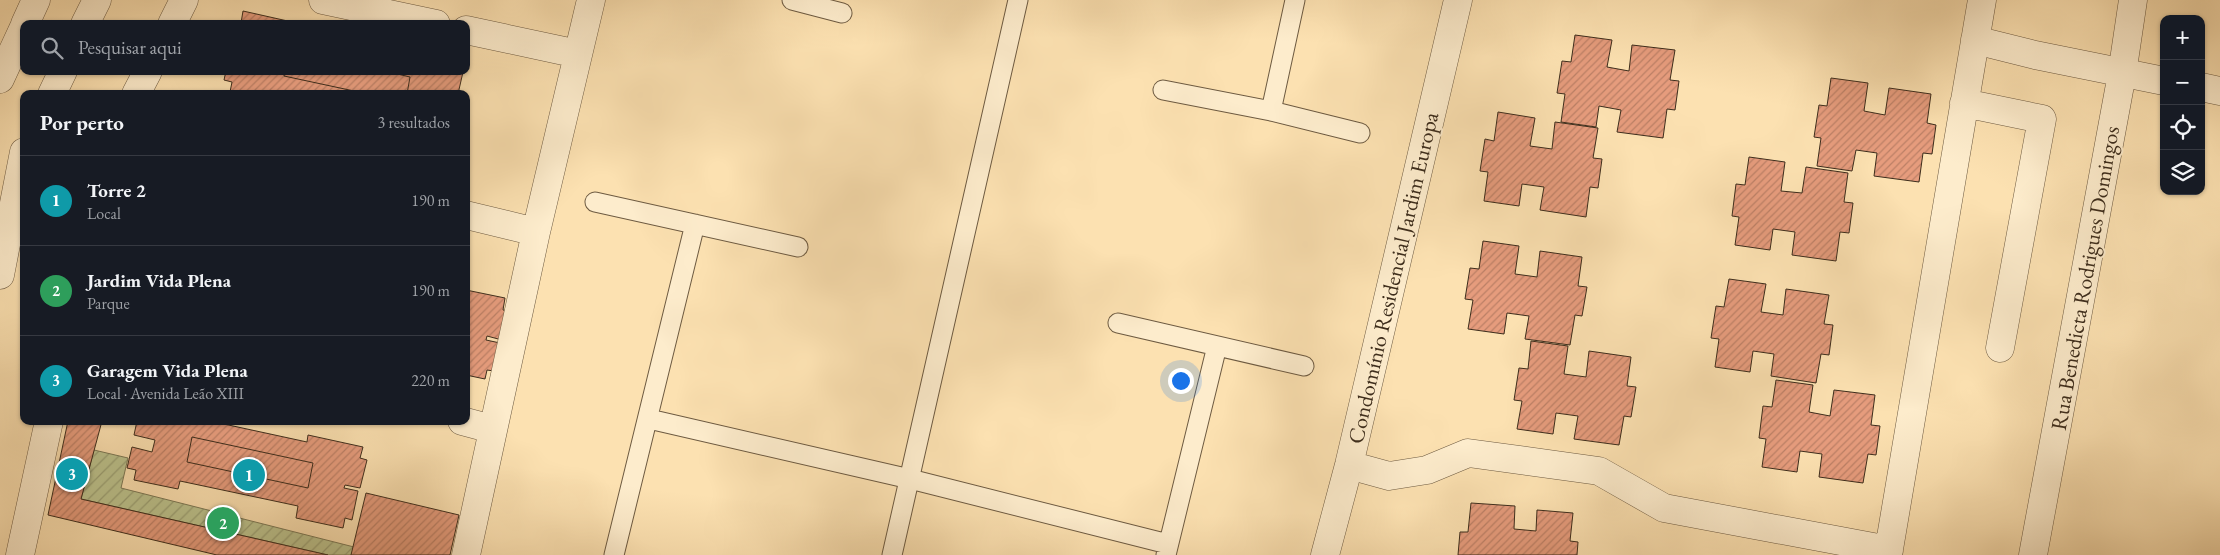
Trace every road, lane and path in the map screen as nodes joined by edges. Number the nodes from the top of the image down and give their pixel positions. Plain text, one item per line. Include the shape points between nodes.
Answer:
1 (36, 0) edge
2 (97, 0) edge
3 (184, 0) edge
4 (323, 0) edge
5 (591, 0) edge
6 (792, 0) edge
7 (1018, 0) edge
8 (1295, 0) edge
9 (1458, 0) edge
10 (1982, 0) edge
11 (2133, 0) edge
12 (842, 13) dead end
13 (26, 20) edge
14 (87, 20) edge
15 (174, 20) edge
16 (417, 20) edge
17 (470, 31) edge
18 (20, 34) edge
19 (1975, 40) junction
20 (578, 54) junction
21 (2122, 74) junction
22 (61, 75) edge
23 (146, 75) edge
24 (0, 79) edge
25 (2160, 80) edge
26 (2205, 88) edge
27 (54, 90) edge
28 (138, 90) edge
29 (1163, 90) dead end
30 (2220, 90) edge
31 (1964, 103) junction
32 (1271, 111) junction
33 (1360, 133) dead end
34 (20, 172) edge
35 (596, 202) dead end
36 (470, 216) edge
37 (695, 224) junction
38 (536, 232) junction
39 (798, 247) dead end
40 (0, 275) edge
41 (1118, 323) dead end
42 (1217, 346) junction
43 (2000, 348) dead end
44 (1304, 366) dead end
45 (648, 418) junction
46 (470, 423) edge
47 (49, 425) edge
48 (492, 428) junction
49 (1349, 465) junction
50 (910, 479) junction
51 (1167, 549) edge
52 (1889, 552) edge
53 (20, 555) edge
54 (466, 555) edge
55 (614, 555) edge
56 (892, 555) edge
57 (1325, 555) edge
58 (2033, 555) edge

1 - 13 street
2 - 14 street
3 - 15 street
4 - 16 street
5 - 20 street
6 - 12 lane
7 - 50 lane
8 - 32 lane
9 - 49 street, Condomínio Residencial Jardim Europa
10 - 19 street
11 - 21 street, Rua Benedicta Rodrigues Domingos
17 - 20 street
18 - 24 street
19 - 21 street
19 - 31 street
20 - 38 street
21 - 25 street
21 - 58 street, Rua Benedicta Rodrigues Domingos
22 - 27 street
23 - 28 street
26 - 30 street
29 - 32 lane
31 - 43 street via 2042,119
31 - 52 street
32 - 33 lane
34 - 40 street
35 - 37 lane
36 - 38 street
37 - 39 lane
37 - 45 lane
38 - 48 street
41 - 42 lane
42 - 44 lane
42 - 51 lane
45 - 50 lane
45 - 55 lane
46 - 48 street
47 - 53 street
48 - 54 street
49 - 52 street via 1389,476 1427,470 1468,453 1599,471 1664,508
49 - 57 street, Condomínio Residencial Jardim Europa
50 - 51 lane
50 - 56 lane

